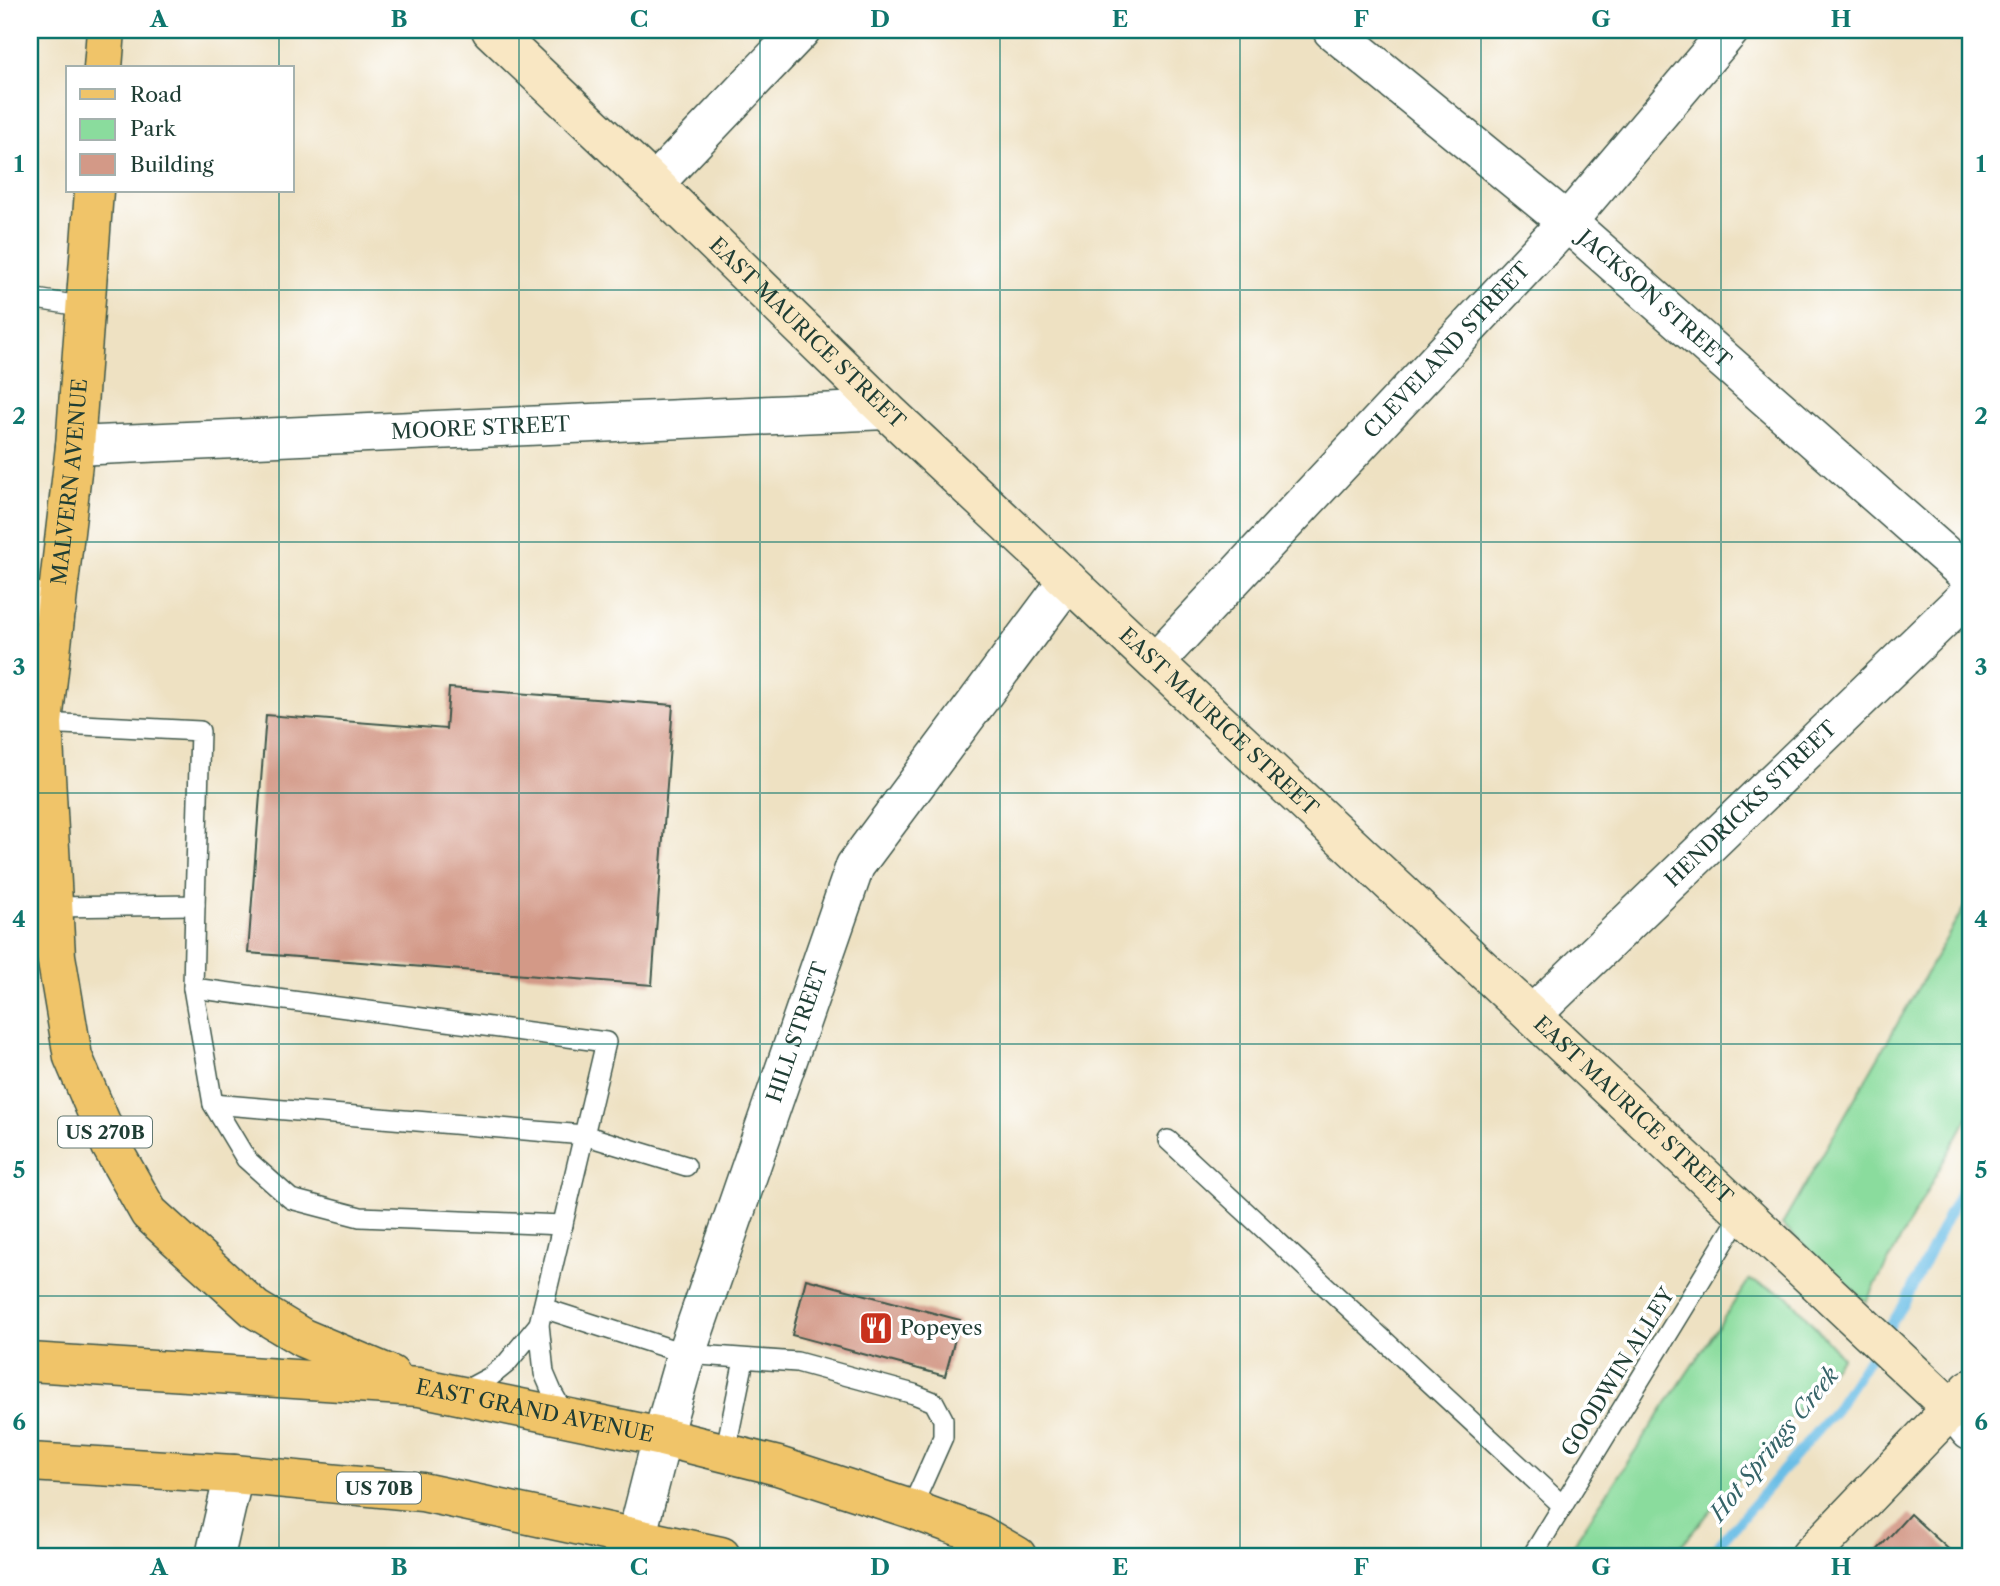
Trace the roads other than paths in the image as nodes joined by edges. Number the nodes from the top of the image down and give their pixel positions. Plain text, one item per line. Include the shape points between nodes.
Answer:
1 (106, 30) edge
2 (491, 30) edge
3 (801, 30) edge
4 (1332, 30) edge
5 (1730, 30) edge
6 (103, 66) edge
7 (654, 184) junction
8 (94, 192) edge
9 (1567, 222) junction
10 (30, 298) edge
11 (86, 307) junction
12 (886, 410) junction
13 (75, 446) junction
14 (1970, 577) edge
15 (1068, 580) junction
16 (1970, 593) edge
17 (43, 604) edge
18 (1155, 662) junction
19 (43, 723) junction
20 (30, 813) edge
21 (195, 905) junction
22 (54, 907) junction
23 (193, 988) junction
24 (1532, 1015) junction
25 (213, 1104) junction
26 (584, 1135) junction
27 (1168, 1140) dead end
28 (686, 1166) dead end
29 (1742, 1213) junction
30 (563, 1225) junction
31 (541, 1316) junction
32 (686, 1354) junction
33 (744, 1360) junction
34 (30, 1362) edge
35 (419, 1387) junction
36 (457, 1395) junction
37 (1964, 1409) edge
38 (566, 1418) junction
39 (662, 1437) junction
40 (725, 1453) junction
41 (30, 1462) edge
42 (234, 1474) junction
43 (1563, 1506) junction
44 (911, 1509) junction
45 (634, 1548) edge
46 (215, 1556) edge
47 (721, 1556) edge
48 (1017, 1556) edge
49 (1532, 1556) edge
50 (1810, 1556) edge

1 - 6 main road
2 - 7 street, EAST MAURICE STREET
3 - 7 street
4 - 9 street, JACKSON STREET
5 - 9 street, CLEVELAND STREET
7 - 12 street, EAST MAURICE STREET
8 - 11 main road, MALVERN AVENUE / US 270B
9 - 14 street, JACKSON STREET
9 - 18 street, CLEVELAND STREET
10 - 11 lane
11 - 13 main road, MALVERN AVENUE / US 270B
12 - 13 street, MOORE STREET
12 - 15 street, EAST MAURICE STREET
13 - 17 main road, MALVERN AVENUE / US 270B
15 - 18 street, EAST MAURICE STREET
15 - 32 street, HILL STREET via 855,866
16 - 24 street, HENDRICKS STREET
17 - 19 main road, MALVERN AVENUE / US 270B
18 - 24 street, EAST MAURICE STREET
19 - 20 main road, MALVERN AVENUE / US 270B
19 - 21 lane via 200,731
19 - 22 main road, US 270B
21 - 22 lane
21 - 23 lane
22 - 35 main road, US 270B via 56,956 73,1057 111,1146 149,1213 255,1309 303,1338
23 - 25 lane
23 - 26 lane via 606,1042
24 - 29 street, EAST MAURICE STREET
25 - 26 lane
25 - 30 lane via 246,1159 291,1199 360,1217
26 - 28 lane
26 - 30 lane
27 - 43 lane
29 - 37 street, EAST MAURICE STREET via 1912,1371
29 - 43 lane, GOODWIN ALLEY
30 - 31 lane
31 - 32 lane
31 - 36 lane via 506,1364
31 - 38 lane via 544,1373
32 - 33 lane
32 - 39 street, HILL STREET
33 - 40 lane
33 - 44 lane via 797,1362 934,1402 943,1419 943,1437
34 - 35 main road, EAST GRAND AVENUE
35 - 36 main road, EAST GRAND AVENUE
36 - 38 main road, EAST GRAND AVENUE
37 - 50 street
38 - 39 main road, EAST GRAND AVENUE
39 - 40 main road, EAST GRAND AVENUE
39 - 45 street, HILL STREET
40 - 44 main road, EAST GRAND AVENUE
41 - 42 main road, US 70B
42 - 45 main road, US 70B via 422,1492
42 - 46 street
43 - 49 lane, GOODWIN ALLEY
44 - 48 main road, EAST GRAND AVENUE via 979,1534
45 - 47 main road, US 70B

